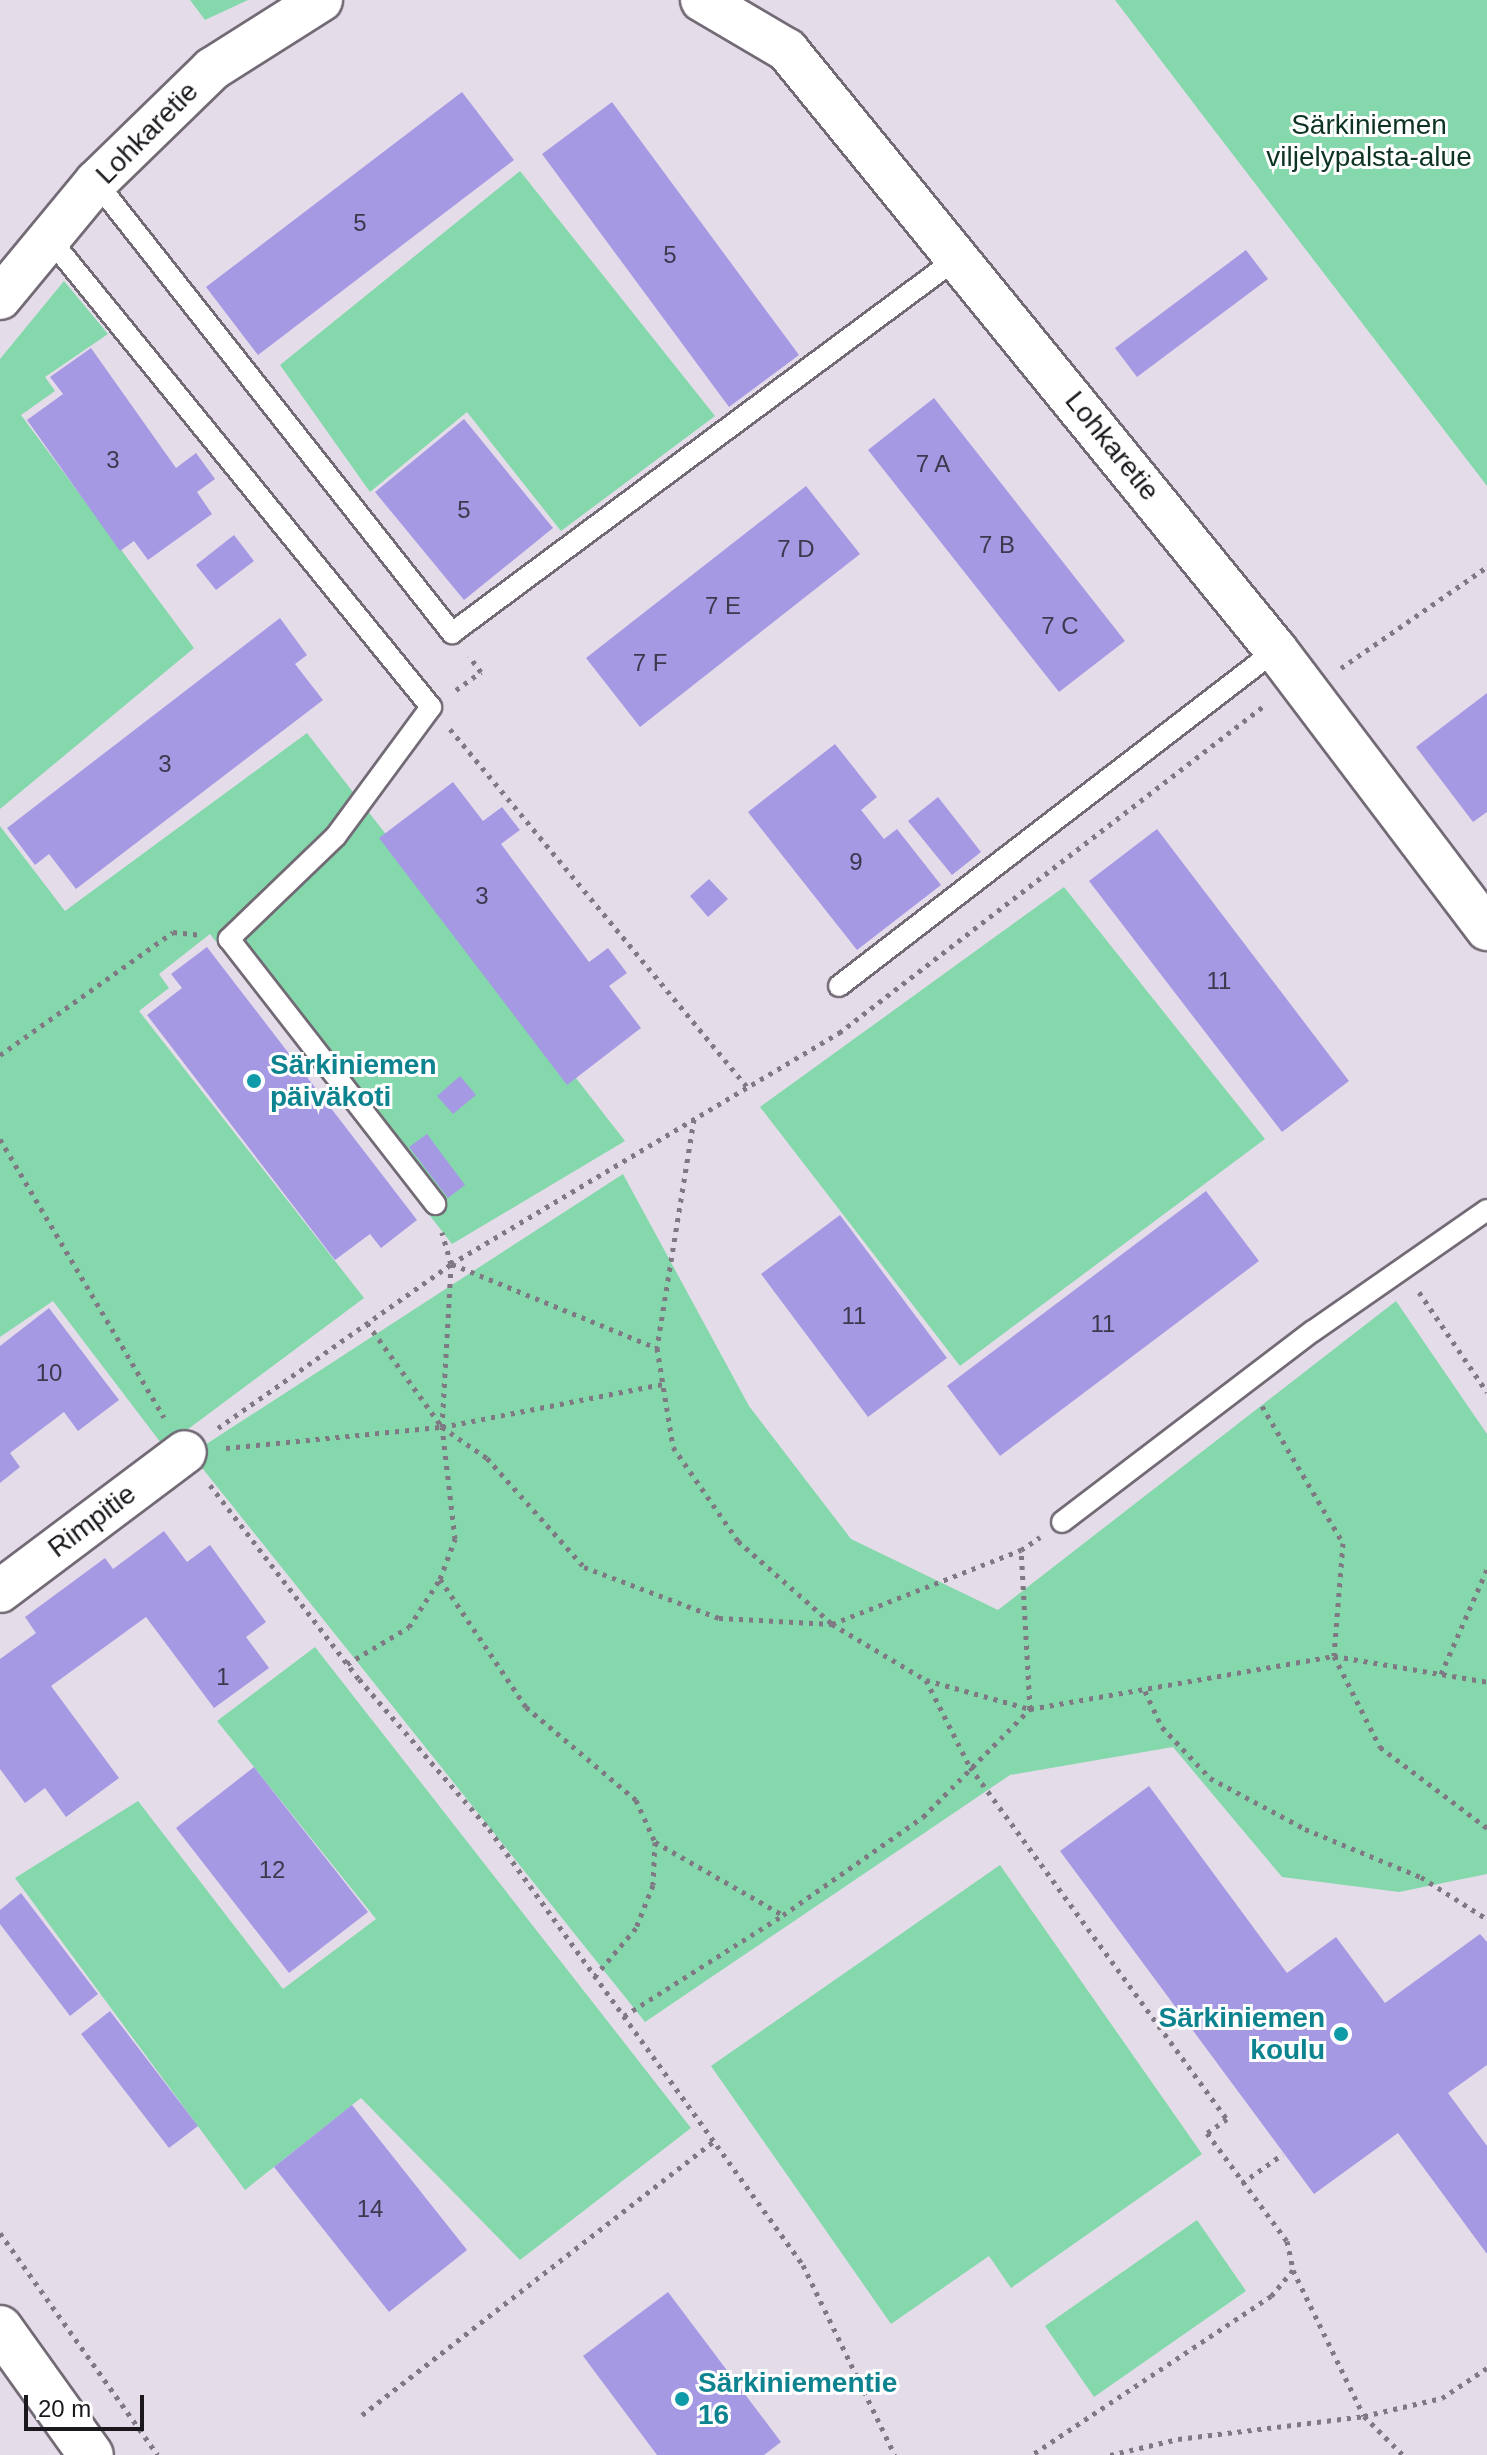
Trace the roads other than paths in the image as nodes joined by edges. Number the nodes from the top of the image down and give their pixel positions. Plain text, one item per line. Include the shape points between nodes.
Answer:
1 (321, 0) edge
2 (702, 0) edge
3 (96, 182) junction
4 (49, 238) junction
5 (960, 256) junction
6 (0, 298) edge
7 (1276, 650) junction
8 (1487, 929) edge
9 (839, 986) dead end
10 (435, 1204) road end
11 (1487, 1210) edge
12 (185, 1452) road end
13 (1062, 1522) road end
14 (0, 1591) edge
15 (0, 2328) edge
16 (91, 2455) edge

1 - 3 street, Lohkaretie via 212,69
2 - 5 street, Lohkaretie via 787,50
3 - 4 street, Lohkaretie
3 - 5 lane via 452,633
4 - 6 street, Lohkaretie
4 - 10 lane via 431,707 336,836 229,939
5 - 7 street, Lohkaretie
7 - 8 street, Lohkaretie
7 - 9 lane
11 - 13 lane via 1247,1381
12 - 14 street, Rimpitie
15 - 16 street

